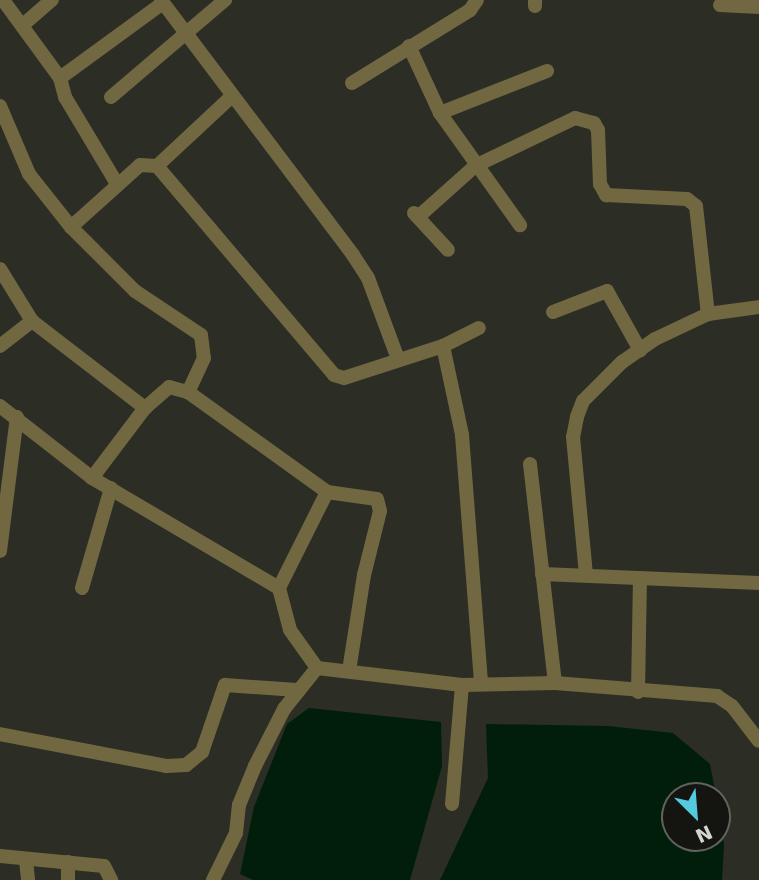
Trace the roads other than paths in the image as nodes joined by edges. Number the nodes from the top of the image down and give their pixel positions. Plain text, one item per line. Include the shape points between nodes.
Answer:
1 (4, 0) edge
2 (52, 0) edge
3 (225, 0) edge
4 (477, 0) edge
5 (162, 1) edge
6 (720, 5) dead end
7 (759, 7) edge
8 (24, 24) junction
9 (186, 34) junction
10 (410, 46) junction
11 (547, 71) dead end
12 (61, 78) junction
13 (352, 83) dead end
14 (111, 97) dead end
15 (230, 97) junction
16 (0, 106) edge
17 (440, 113) junction
18 (157, 166) junction
19 (475, 166) junction
20 (117, 184) junction
21 (520, 225) dead end
22 (71, 227) junction
23 (448, 250) dead end
24 (0, 269) edge
25 (759, 307) edge
26 (553, 312) dead end
27 (708, 314) junction
28 (32, 321) junction
29 (479, 328) dead end
30 (0, 346) edge
31 (443, 346) junction
32 (640, 349) junction
33 (398, 359) junction
34 (188, 393) junction
35 (0, 407) edge
36 (145, 408) junction
37 (17, 417) junction
38 (530, 464) dead end
39 (92, 478) junction
40 (111, 488) junction
41 (327, 492) junction
42 (0, 551) edge
43 (542, 574) junction
44 (586, 575) junction
45 (640, 578) junction
46 (759, 583) edge
47 (82, 588) dead end
48 (279, 588) junction
49 (317, 668) junction
50 (349, 671) junction
51 (481, 683) junction
52 (555, 683) junction
53 (462, 685) junction
54 (297, 690) junction
55 (638, 692) junction
56 (0, 734) edge
57 (759, 741) edge
58 (452, 804) dead end
59 (0, 856) edge
60 (26, 860) junction
61 (68, 862) junction
62 (28, 880) edge
63 (68, 880) edge
64 (111, 880) edge
65 (213, 880) edge

1 - 8 street
2 - 8 street
3 - 9 street
4 - 10 street via 470,10
5 - 9 street
5 - 12 street
6 - 7 street
8 - 12 street
9 - 14 street
9 - 15 street
10 - 13 street
10 - 17 street
11 - 17 street
12 - 20 street via 65,97
15 - 18 street
15 - 33 street via 368,278
16 - 22 street via 29,174
17 - 19 street
18 - 20 street via 140,165
18 - 33 street via 334,375 359,377
19 - 21 street
19 - 23 street via 416,215
19 - 27 street via 575,118 594,123 600,140 600,184 606,195 687,199 696,206
20 - 22 street
22 - 34 street via 135,291 201,335 204,358
24 - 28 street
25 - 27 street
26 - 32 street via 607,291
27 - 32 street
28 - 30 street
28 - 36 street
29 - 31 street
31 - 33 street
31 - 51 street via 462,435
32 - 44 street via 604,377 576,417 573,437
34 - 36 street via 167,388
34 - 41 street
35 - 37 street
36 - 39 street
37 - 39 street
37 - 42 street
38 - 43 street
39 - 40 street
40 - 47 street
40 - 48 street
41 - 48 street
41 - 50 street via 371,495 380,504
43 - 44 street
43 - 52 street
44 - 45 street
45 - 46 street
45 - 55 street
48 - 49 street via 290,630
49 - 50 street
49 - 54 street
50 - 53 street
51 - 52 street
51 - 53 street
52 - 55 street
53 - 58 street
54 - 56 street via 225,685 202,752 186,765 166,766
54 - 65 street via 255,766 239,805 236,833
55 - 57 street via 716,696 732,706
59 - 60 street
60 - 61 street
60 - 62 street
61 - 63 street
61 - 64 street via 104,866

